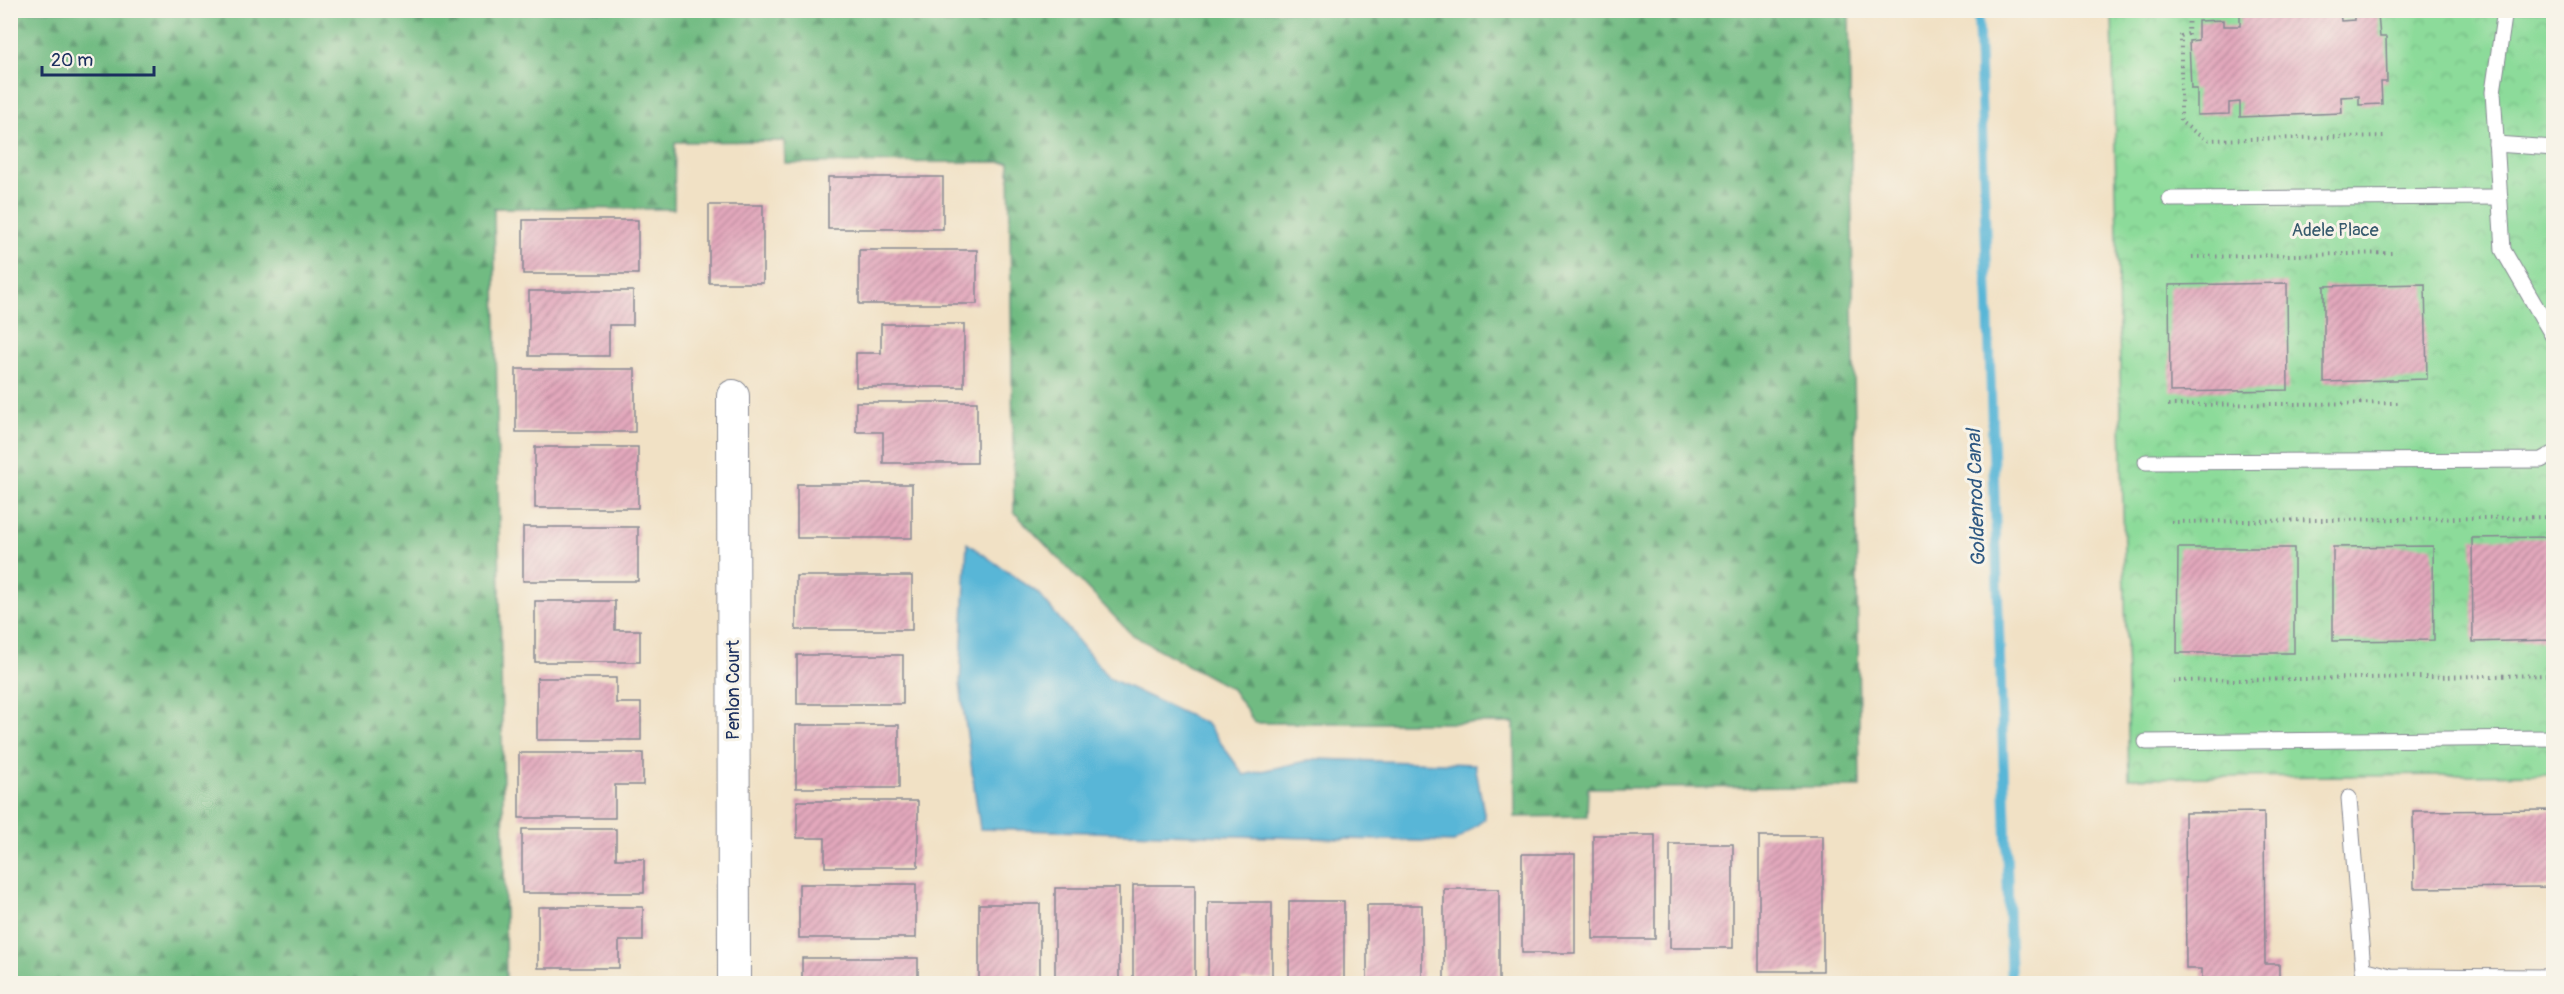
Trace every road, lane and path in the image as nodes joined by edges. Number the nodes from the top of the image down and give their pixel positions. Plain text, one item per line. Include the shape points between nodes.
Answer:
1 (2188, 10) edge
2 (2505, 10) edge
3 (2385, 136) dead end
4 (2496, 144) junction
5 (2553, 148) edge
6 (2499, 197) junction
7 (2170, 199) dead end
8 (2396, 254) dead end
9 (2192, 257) dead end
10 (2553, 338) edge
11 (733, 396) dead end
12 (2400, 403) dead end
13 (2168, 405) dead end
14 (2553, 453) edge
15 (2146, 462) dead end
16 (2553, 517) edge
17 (2171, 522) dead end
18 (2553, 675) edge
19 (2173, 681) dead end
20 (2553, 738) edge
21 (2146, 742) dead end
22 (2349, 798) dead end
23 (2553, 977) edge
24 (2507, 980) edge
25 (734, 984) edge

1 - 3 path via 2188,34 2181,36 2181,122 2194,134 2206,140
2 - 4 lane via 2493,92
4 - 5 lane
4 - 6 lane
6 - 7 lane
6 - 10 lane via 2503,250
8 - 9 path
11 - 25 street, Penlon Court
12 - 13 path
14 - 15 lane via 2541,460
16 - 17 path
18 - 19 path
20 - 21 lane
22 - 24 lane via 2362,969 2390,976
23 - 24 lane

